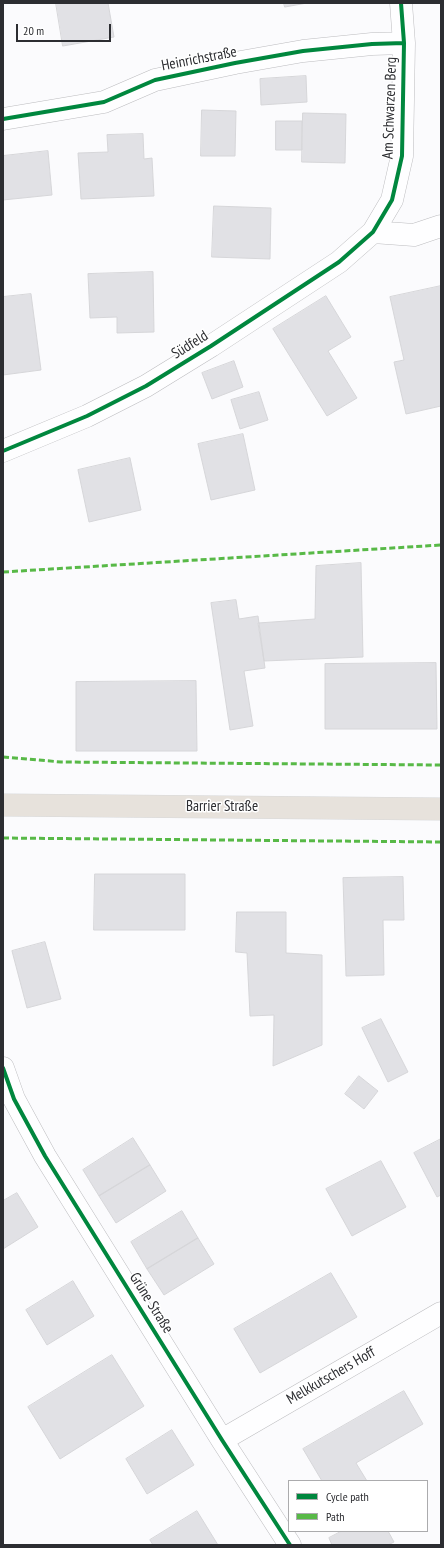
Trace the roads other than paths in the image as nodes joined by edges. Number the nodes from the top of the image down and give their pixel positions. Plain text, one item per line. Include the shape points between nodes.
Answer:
1 (402, 3) edge
2 (404, 44) junction
3 (3, 119) edge
4 (441, 226) edge
5 (374, 232) junction
6 (3, 452) edge
7 (3, 805) edge
8 (441, 809) edge
9 (3, 1068) edge
10 (441, 1313) edge
11 (222, 1440) junction
12 (290, 1545) edge

1 - 2 street, Am Schwarzen Berg
2 - 3 street, Heinrichstraße via 372,44 304,51 155,80 104,102
2 - 5 street, Am Schwarzen Berg via 402,156 392,200
4 - 5 street via 414,235
5 - 6 street, Südfeld via 339,262 146,386 87,416
7 - 8 main road, Barrier Straße
9 - 11 street, Grüne Straße via 14,1099 44,1156
10 - 11 street, Melkkutschers Hoff
11 - 12 street, Grüne Straße

